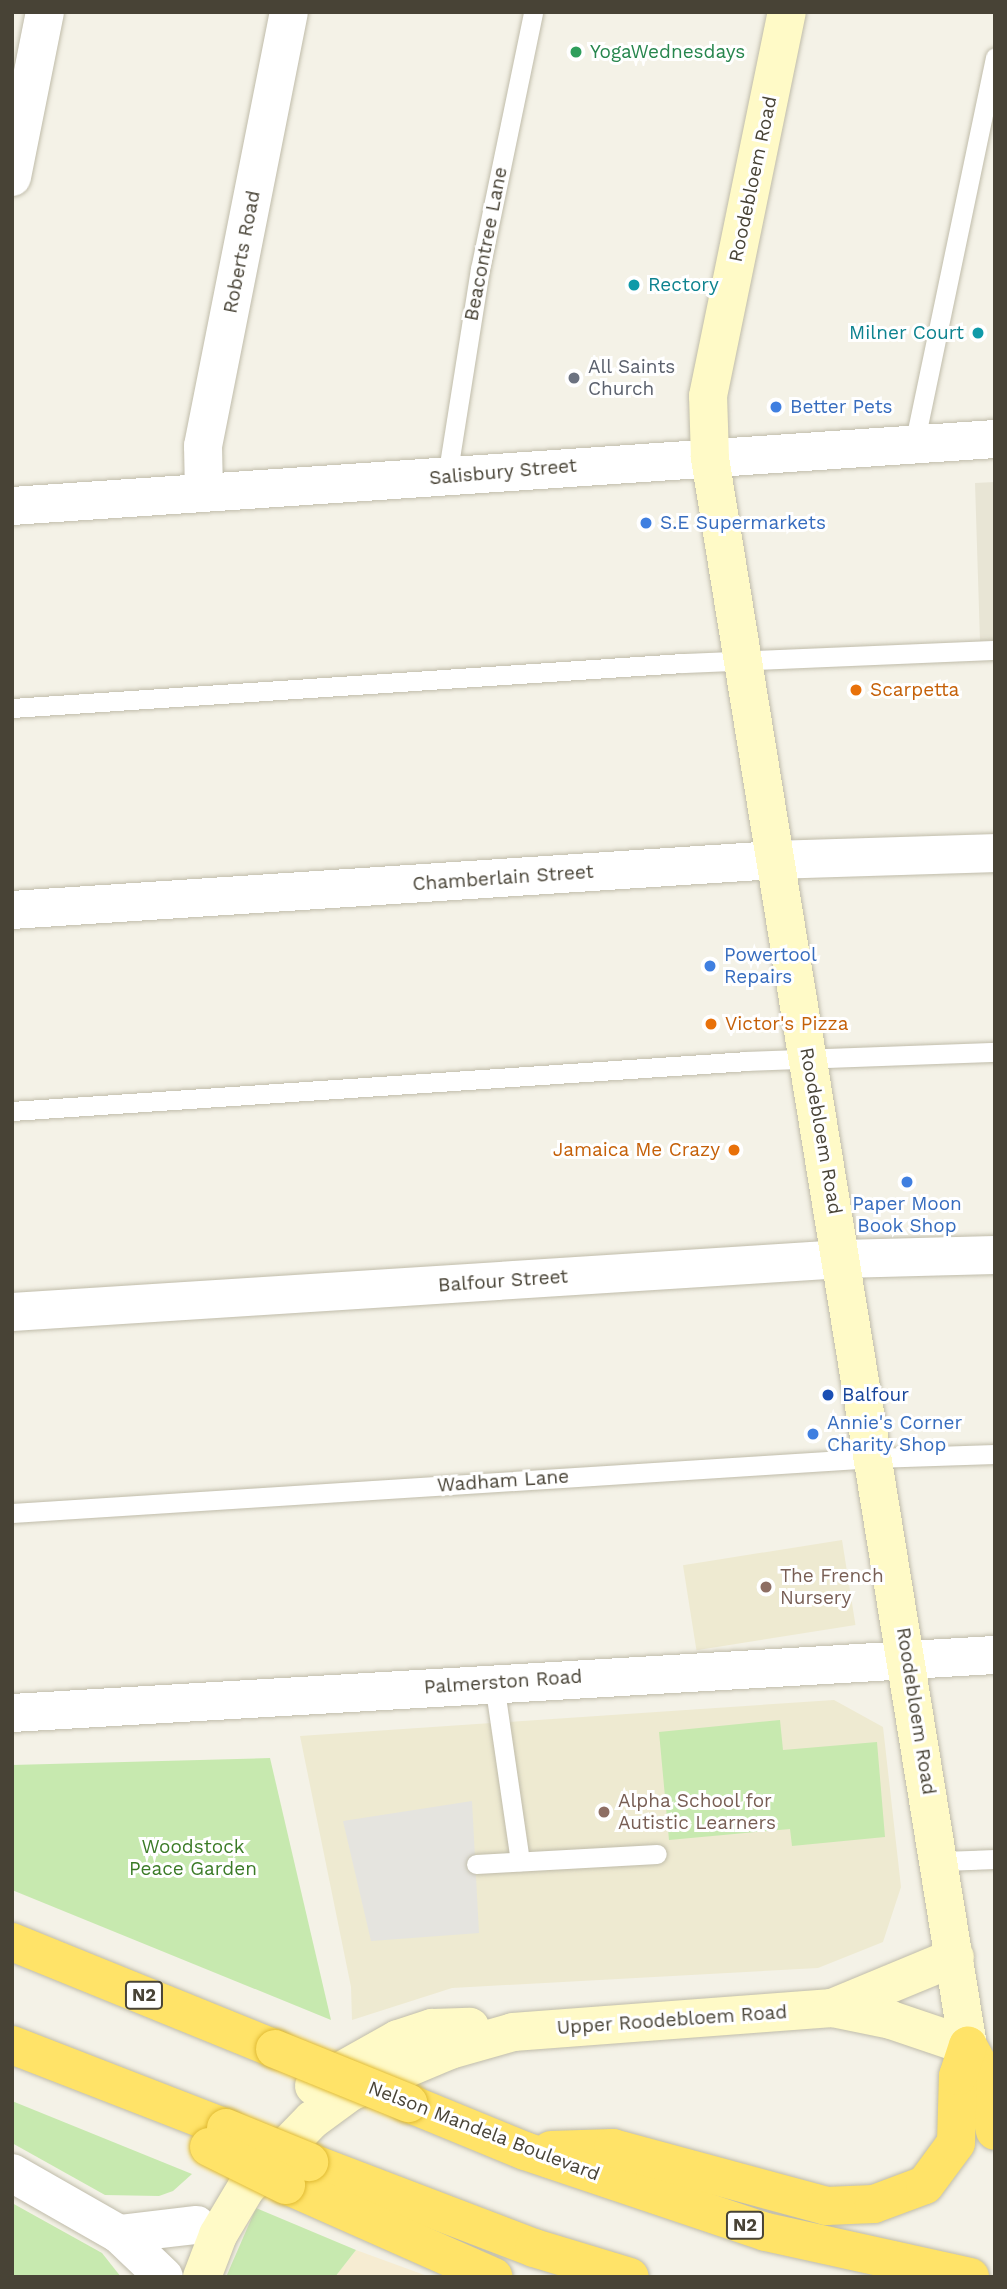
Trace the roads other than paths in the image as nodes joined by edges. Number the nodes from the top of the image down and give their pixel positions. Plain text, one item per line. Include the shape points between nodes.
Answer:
1 (45, 12) edge
2 (289, 12) edge
3 (533, 12) edge
4 (787, 12) edge
5 (995, 57) edge
6 (12, 177) edge
7 (995, 439) edge
8 (914, 445) junction
9 (710, 458) junction
10 (447, 477) junction
11 (204, 493) junction
12 (12, 506) edge
13 (995, 650) edge
14 (743, 659) junction
15 (12, 708) edge
16 (995, 853) edge
17 (775, 860) junction
18 (12, 910) edge
19 (995, 1052) edge
20 (808, 1058) junction
21 (12, 1111) edge
22 (995, 1255) edge
23 (842, 1259) junction
24 (12, 1312) edge
25 (995, 1454) edge
26 (874, 1458) junction
27 (12, 1513) edge
28 (995, 1656) edge
29 (907, 1658) junction
30 (494, 1683) junction
31 (12, 1713) edge
32 (657, 1854) dead end
33 (995, 1859) edge
34 (520, 1861) junction
35 (941, 1861) junction
36 (476, 1864) dead end
37 (12, 1942) edge
38 (955, 1957) junction
39 (831, 2008) junction
40 (513, 2032) junction
41 (12, 2045) edge
42 (981, 2046) edge
43 (995, 2131) edge
44 (524, 2151) junction
45 (12, 2173) edge
46 (298, 2174) junction
47 (196, 2225) junction
48 (119, 2234) junction
49 (163, 2277) edge
50 (174, 2277) edge
51 (202, 2277) edge
52 (494, 2277) edge
53 (630, 2277) edge
54 (970, 2277) edge

1 - 6 street
2 - 11 street, Roberts Road via 203,446
3 - 10 lane, Beacontree Lane via 480,269
4 - 9 street, Roodebloem Road via 708,396
5 - 8 lane
7 - 8 street, Salisbury Street
8 - 9 street, Salisbury Street
9 - 10 street, Salisbury Street
9 - 14 street, Roodebloem Road
10 - 11 street, Salisbury Street
11 - 12 street, Salisbury Street
13 - 14 lane
14 - 15 lane
14 - 17 street, Roodebloem Road
16 - 17 street, Chamberlain Street
17 - 18 street, Chamberlain Street
17 - 20 street, Roodebloem Road
19 - 20 lane
20 - 21 lane
20 - 23 street, Roodebloem Road
22 - 23 street, Balfour Street
23 - 24 street, Balfour Street
23 - 26 street, Roodebloem Road
25 - 26 lane, Wadham Lane
26 - 27 lane, Wadham Lane
26 - 29 street, Roodebloem Road
28 - 29 street, Palmerston Road
29 - 30 street, Palmerston Road
29 - 35 street, Roodebloem Road
30 - 31 street, Palmerston Road
30 - 34 lane
32 - 34 lane
33 - 35 lane
34 - 36 lane
35 - 38 street, Roodebloem Road
37 - 44 highway, Nelson Mandela Boulevard / N2, bridge
38 - 39 street, Upper Roodebloem Road
38 - 42 street, Roodebloem Road
39 - 40 street, Upper Roodebloem Road
39 - 42 street, Upper Roodebloem Road
40 - 47 street, Upper Roodebloem Road via 432,2028 374,2048 332,2073 281,2113 246,2151
40 - 51 street, Upper Roodebloem Road via 395,2070 350,2092 312,2120 246,2188 218,2235
41 - 46 highway, bridge via 108,2084
42 - 43 highway
42 - 44 highway via 958,2076 956,2143 925,2185 874,2204 826,2206 613,2148
44 - 54 highway, Nelson Mandela Boulevard / N2 via 766,2232
45 - 48 street
46 - 52 highway
46 - 53 highway
47 - 48 street
47 - 50 street, Upper Roodebloem Road
48 - 49 street

